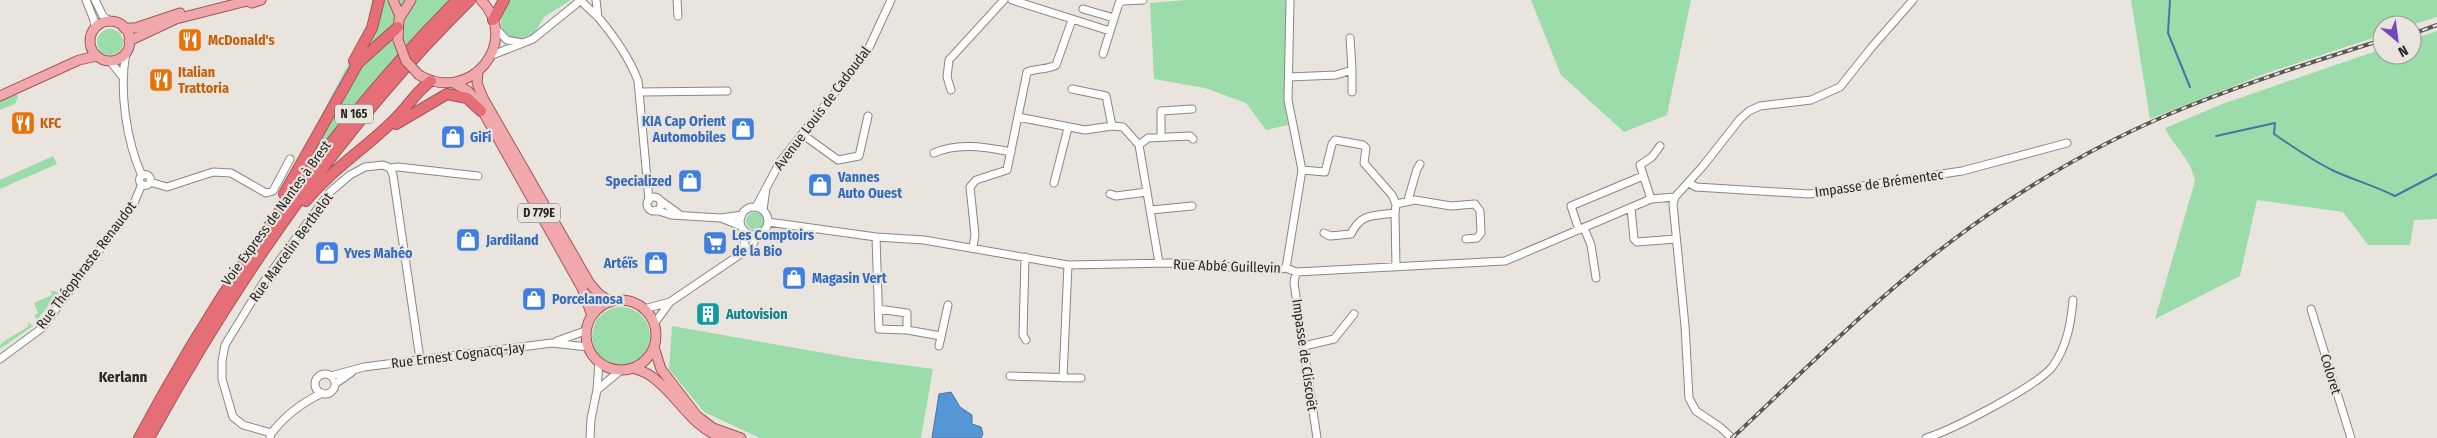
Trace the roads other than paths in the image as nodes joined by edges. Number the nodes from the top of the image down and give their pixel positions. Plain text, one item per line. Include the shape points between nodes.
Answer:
1 (86, 0) edge
2 (95, 0) edge
3 (228, 0) edge
4 (261, 0) edge
5 (379, 0) edge
6 (393, 0) edge
7 (411, 0) edge
8 (457, 0) edge
9 (470, 0) edge
10 (481, 0) edge
11 (504, 0) edge
12 (581, 0) edge
13 (596, 0) edge
14 (677, 0) edge
15 (891, 0) edge
16 (1004, 0) edge
17 (1012, 0) edge
18 (1143, 0) edge
19 (1290, 0) edge
20 (1913, 0) edge
21 (246, 1) edge
22 (1083, 9) dead end
23 (400, 16) junction
24 (678, 16) dead end
25 (598, 17) junction
26 (1114, 18) junction
27 (493, 20) junction
28 (1072, 20) junction
29 (111, 22) junction
30 (398, 27) junction
31 (124, 28) junction
32 (94, 29) junction
33 (1110, 31) junction
34 (1350, 38) dead end
35 (129, 41) junction
36 (90, 42) junction
37 (522, 44) junction
38 (126, 52) junction
39 (1103, 54) dead end
40 (97, 56) junction
41 (490, 56) junction
42 (110, 61) junction
43 (1352, 70) junction
44 (478, 72) junction
45 (122, 76) junction
46 (349, 76) junction
47 (1289, 77) junction
48 (431, 81) junction
49 (454, 83) junction
50 (1072, 89) dead end
51 (951, 90) dead end
52 (727, 91) dead end
53 (0, 92) edge
54 (640, 92) junction
55 (1352, 92) dead end
56 (0, 96) edge
57 (1192, 110) dead end
58 (481, 111) junction
59 (868, 116) dead end
60 (1018, 117) junction
61 (1112, 126) junction
62 (1068, 128) junction
63 (378, 134) junction
64 (802, 134) junction
65 (1161, 137) junction
66 (1193, 139) dead end
67 (2067, 144) dead end
68 (1139, 145) junction
69 (1660, 146) dead end
70 (1011, 152) junction
71 (934, 153) dead end
72 (290, 159) dead end
73 (1420, 164) dead end
74 (390, 168) junction
75 (1302, 170) junction
76 (142, 176) junction
77 (478, 176) dead end
78 (1643, 176) junction
79 (150, 182) junction
80 (648, 182) junction
81 (1054, 183) dead end
82 (1689, 183) junction
83 (142, 184) junction
84 (766, 188) junction
85 (1148, 192) junction
86 (1110, 194) dead end
87 (1675, 197) junction
88 (659, 199) junction
89 (1652, 199) junction
90 (649, 200) junction
91 (1408, 200) junction
92 (1396, 204) junction
93 (1192, 206) dead end
94 (756, 207) junction
95 (1631, 208) junction
96 (656, 210) junction
97 (763, 210) junction
98 (1151, 210) junction
99 (1395, 213) junction
100 (679, 214) junction
101 (742, 215) junction
102 (721, 218) junction
103 (768, 222) junction
104 (741, 226) junction
105 (1582, 229) junction
106 (747, 233) junction
107 (1324, 233) dead end
108 (275, 234) junction
109 (759, 234) junction
110 (260, 237) junction
111 (876, 237) junction
112 (1466, 239) dead end
113 (1676, 239) junction
114 (973, 247) junction
115 (742, 253) junction
116 (1025, 258) junction
117 (1159, 263) junction
118 (1068, 265) junction
119 (1396, 267) junction
120 (1286, 268) junction
121 (1296, 272) junction
122 (1596, 278) dead end
123 (2073, 300) dead end
124 (611, 302) junction
125 (670, 302) junction
126 (948, 305) dead end
127 (644, 309) junction
128 (878, 309) junction
129 (2311, 309) dead end
130 (1354, 314) dead end
131 (592, 316) junction
132 (654, 324) junction
133 (907, 330) junction
134 (585, 331) junction
135 (941, 336) junction
136 (1026, 340) dead end
137 (552, 343) junction
138 (939, 346) dead end
139 (1304, 346) junction
140 (588, 347) junction
141 (654, 347) junction
142 (0, 359) edge
143 (420, 359) junction
144 (599, 362) junction
145 (364, 367) junction
146 (633, 368) junction
147 (621, 370) junction
148 (331, 376) junction
149 (1010, 376) dead end
150 (1063, 378) junction
151 (1081, 378) dead end
152 (315, 383) junction
153 (335, 384) junction
154 (597, 390) junction
155 (322, 393) junction
156 (297, 408) junction
157 (271, 436) edge
158 (139, 438) edge
159 (149, 438) edge
160 (590, 438) edge
161 (722, 438) edge
162 (741, 438) edge
163 (1317, 438) edge
164 (1732, 438) edge
165 (1926, 438) edge
166 (2351, 438) edge

1 - 32 street
2 - 29 street via 103,16
3 - 31 main road via 135,28
4 - 21 main road via 255,3
5 - 46 highway via 372,28 350,68
6 - 23 main road
7 - 23 main road
8 - 110 highway, Voie Express de Nantes à Brest / N 165 via 351,117
9 - 108 highway, Voie Express de Nantes à Brest / N 165 via 382,95 320,171
10 - 27 main road
11 - 27 highway
12 - 25 street
12 - 37 street via 543,32
13 - 25 street
14 - 24 street
15 - 64 street, Avenue Louis de Cadoudal via 867,52
16 - 51 street via 949,60 947,77
17 - 28 street
18 - 26 street via 1119,3
19 - 47 street
20 - 82 street via 1840,87 1810,100 1760,106 1750,111 1726,135
21 - 35 main road via 176,19
22 - 26 street
23 - 30 main road
25 - 54 street via 633,69
26 - 33 street
27 - 37 street via 507,40
27 - 41 main road via 495,42
28 - 33 street
28 - 60 street via 1056,64 1027,72
29 - 31 main road
29 - 32 main road
30 - 46 highway via 366,54
30 - 48 main road, bridge via 398,40 406,62
31 - 35 main road
32 - 36 main road
33 - 39 street
34 - 43 street
35 - 38 main road
36 - 40 main road
36 - 53 main road via 76,56
37 - 41 street
38 - 42 main road via 119,59
38 - 45 street, Rue Théophraste Renaudot
40 - 42 main road
40 - 56 main road via 79,60
41 - 44 main road
42 - 45 street
43 - 47 street via 1336,75
43 - 55 street
44 - 49 main road
44 - 124 main road, D 779E via 477,83 485,103 590,284
45 - 76 street, Rue Théophraste Renaudot via 129,128
46 - 110 highway via 294,178 261,228
47 - 75 street via 1288,100
48 - 49 main road
48 - 63 highway
49 - 58 main road, D 779E via 472,95
50 - 61 street via 1106,96
52 - 54 street
54 - 80 street
57 - 65 street via 1162,111
58 - 63 highway via 467,98 447,94
58 - 131 main road, D 779E via 582,288
59 - 64 street via 859,156 838,160
60 - 62 street
60 - 70 street
61 - 62 street via 1085,130
61 - 68 street via 1123,127
62 - 81 street
63 - 108 highway via 329,175 285,227
64 - 84 street, Avenue Louis de Cadoudal via 772,174
65 - 66 street via 1190,136
65 - 68 street via 1148,138
67 - 82 street, Impasse de Brémentec via 1962,171 1809,194 1696,187
68 - 85 street
69 - 78 street via 1640,165
70 - 71 street via 976,146 942,149
70 - 114 street via 1007,170 976,180 970,187 975,235
72 - 79 street via 273,191 266,193 231,173 222,172 167,187
73 - 91 street
74 - 77 street, Rue Marcelin Berthelot
74 - 143 street
74 - 157 street, Rue Marcelin Berthelot via 382,165 365,167 330,192 263,283 225,345 222,379 233,417 243,425
75 - 92 street via 1325,172 1335,140 1363,145 1366,148 1364,163
75 - 120 street
76 - 79 street via 148,176
76 - 83 street, Rue Théophraste Renaudot
78 - 89 street
78 - 105 street via 1571,206
79 - 83 street, Rue Théophraste Renaudot
80 - 88 street
80 - 90 street
82 - 87 street
83 - 142 street, Rue Théophraste Renaudot via 134,203 42,328
84 - 94 street, Avenue Louis de Cadoudal
84 - 97 street, Avenue Louis de Cadoudal
85 - 86 street
85 - 98 street
87 - 89 street, Rue Abbé Guillevin
87 - 113 street
88 - 90 street
88 - 96 street via 661,205
88 - 100 street
89 - 95 street, Rue Abbé Guillevin
90 - 96 street via 649,207
91 - 92 street
91 - 112 street via 1450,206 1475,204 1480,211 1481,233 1477,238
92 - 99 street
93 - 98 street
94 - 97 street
94 - 101 street
95 - 105 street, Rue Abbé Guillevin
95 - 113 street via 1637,242
96 - 100 street
97 - 103 street
98 - 117 street
99 - 107 street via 1364,217 1356,223 1351,234 1330,236
99 - 119 street
100 - 102 street
101 - 102 street
101 - 104 street
102 - 104 street
103 - 109 street via 766,229
103 - 111 street, Rue Abbé Guillevin
104 - 106 street
105 - 119 street, Rue Abbé Guillevin via 1505,260
105 - 122 street via 1591,245
106 - 109 street
106 - 115 street
108 - 159 highway, Voie Express de Nantes à Brest / N 165 via 197,352
109 - 115 street via 751,247
110 - 158 highway, Voie Express de Nantes à Brest / N 165 via 187,352
111 - 114 street, Rue Abbé Guillevin
111 - 128 street
113 - 164 street via 1689,398 1696,410
114 - 116 street, Rue Abbé Guillevin
115 - 125 street
116 - 118 street, Rue Abbé Guillevin
116 - 136 street via 1023,335
117 - 118 street, Rue Abbé Guillevin
117 - 120 street, Rue Abbé Guillevin
118 - 150 street
119 - 121 street, Rue Abbé Guillevin
120 - 121 street, Rue Abbé Guillevin
121 - 139 street, Impasse de Cliscoët via 1294,283
123 - 165 street via 2065,342 2052,367 2040,379 1965,421
124 - 127 main road via 622,300
124 - 131 main road
125 - 127 street
125 - 132 street
126 - 135 street
127 - 132 main road
128 - 133 street via 907,313
128 - 133 street via 879,329
129 - 166 street, Coloret
130 - 139 street via 1334,339
131 - 134 main road
132 - 141 main road
133 - 135 street
134 - 137 street, Rue Ernest Cognacq-Jay
134 - 140 main road
135 - 138 street
137 - 140 street, Rue Ernest Cognacq-Jay
137 - 143 street, Rue Ernest Cognacq-Jay
139 - 163 street, Impasse de Cliscoët
140 - 144 main road
141 - 146 main road via 645,361
141 - 162 main road via 660,369 697,416 714,428
143 - 145 street, Rue Ernest Cognacq-Jay
144 - 147 main road
144 - 154 street
145 - 148 street, Rue Ernest Cognacq-Jay
145 - 153 street, Rue Ernest Cognacq-Jay
146 - 147 main road
146 - 161 main road via 651,375 692,420
147 - 154 street
148 - 152 street via 321,375
148 - 153 street
149 - 150 street
150 - 151 street
152 - 155 street
152 - 156 street
153 - 155 street via 330,392
154 - 160 street
155 - 156 street
156 - 157 street via 280,422

